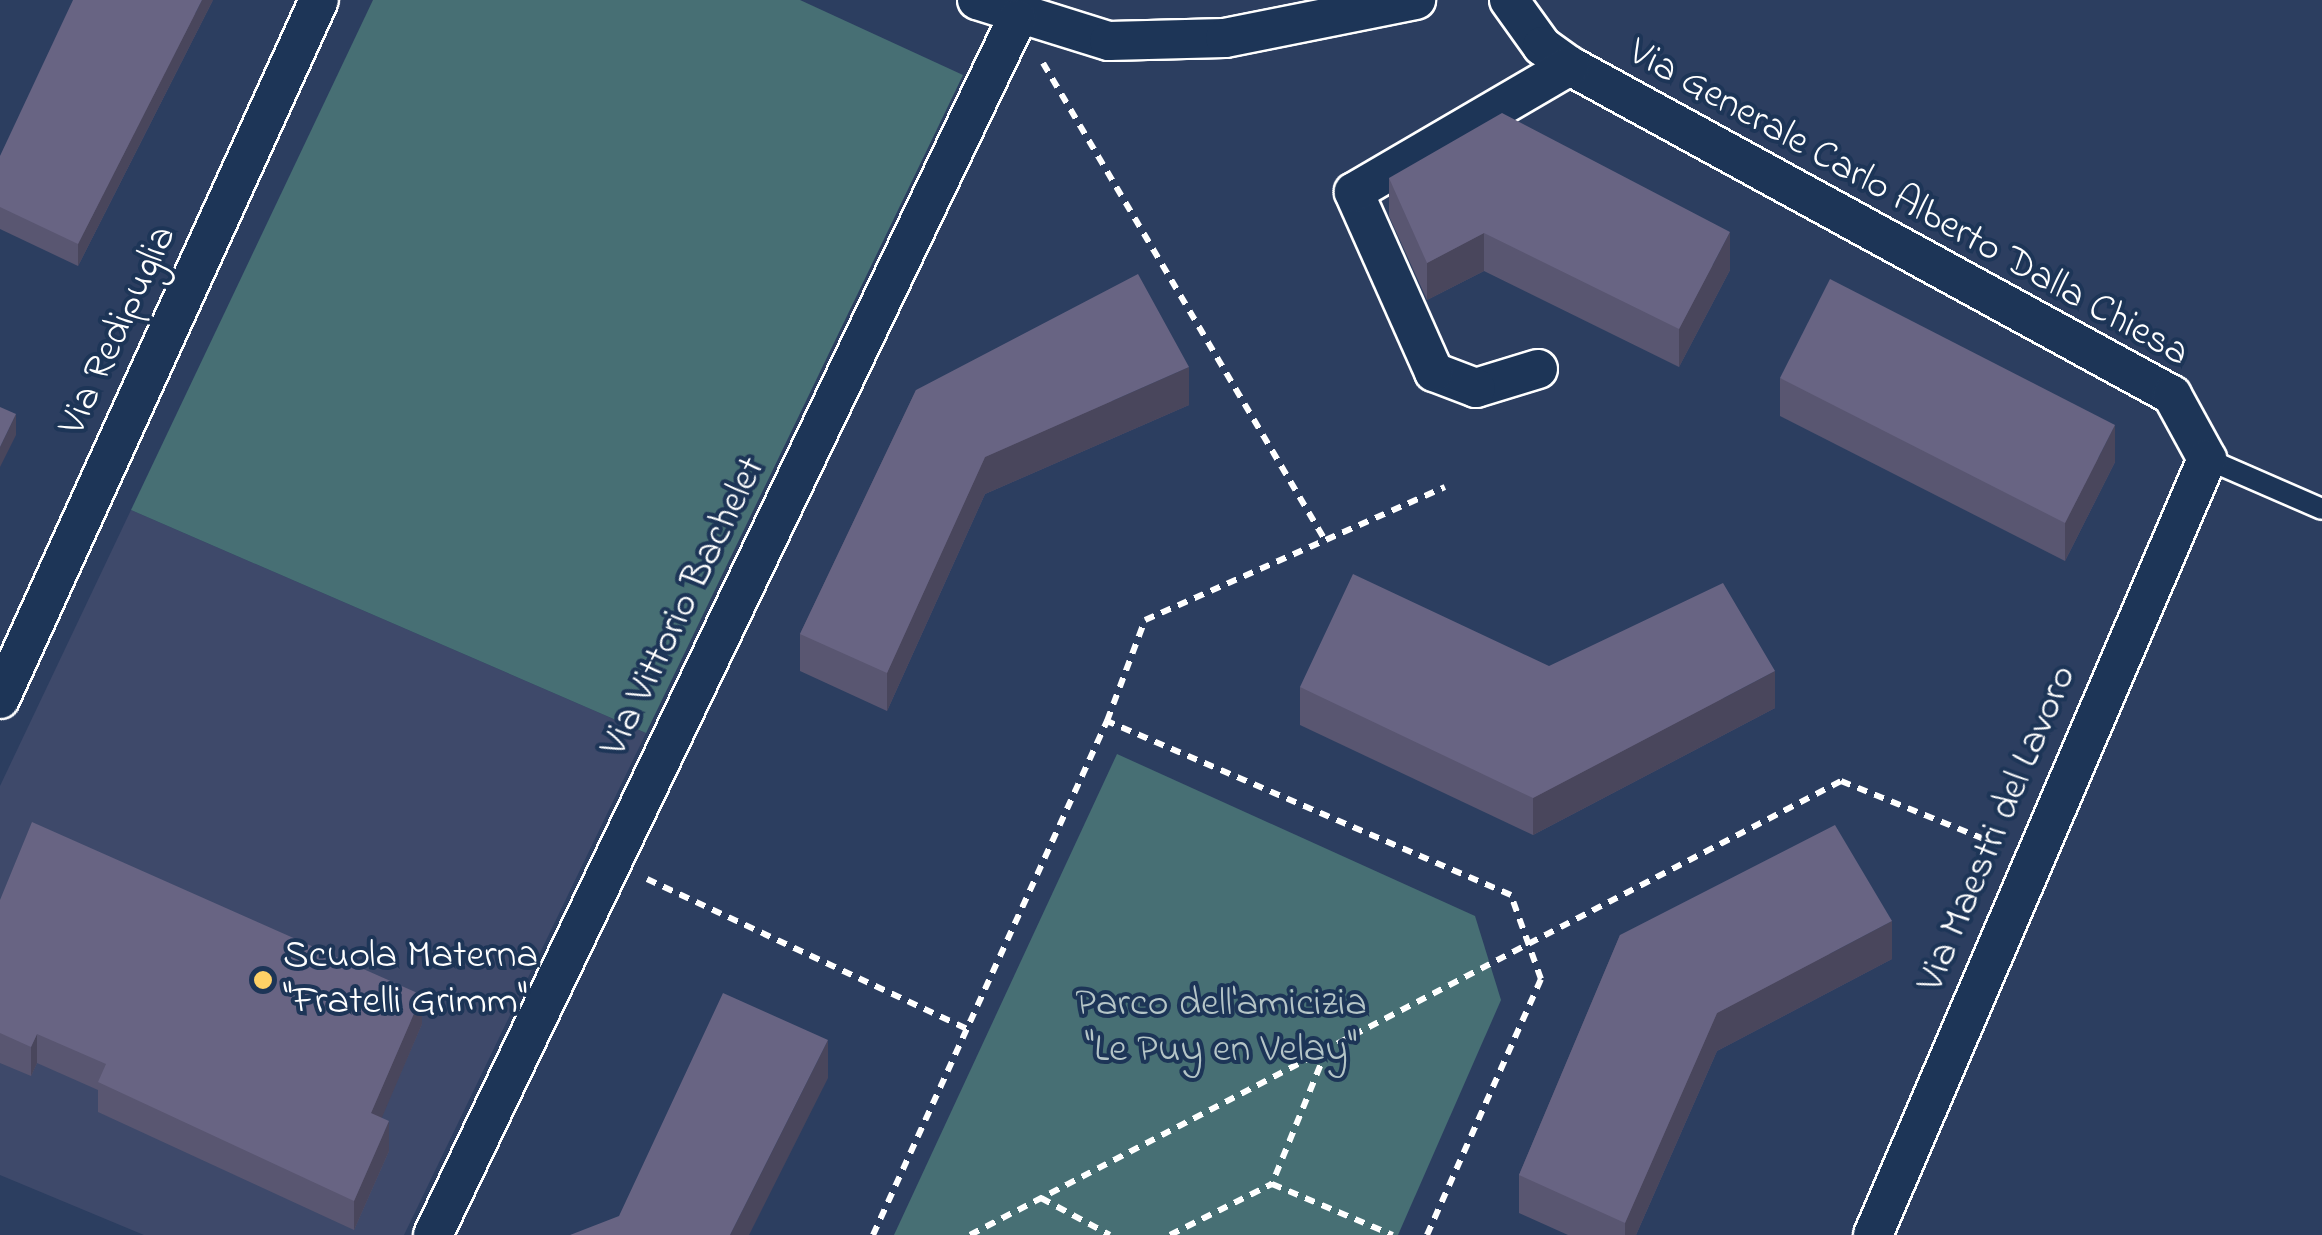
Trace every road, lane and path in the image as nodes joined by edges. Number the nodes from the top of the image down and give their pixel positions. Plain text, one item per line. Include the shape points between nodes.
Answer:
1 (320, 0) edge
2 (977, 0) edge
3 (1416, 0) edge
4 (1509, 0) edge
5 (1017, 18) junction
6 (1570, 66) junction
7 (1538, 369) dead end
8 (2206, 459) junction
9 (1445, 487) dead end
10 (2322, 509) edge
11 (1325, 540) junction
12 (0, 699) edge
13 (1107, 721) junction
14 (2034, 859) junction
15 (612, 863) junction
16 (1531, 943) junction
17 (967, 1029) junction
18 (1327, 1050) junction
19 (1272, 1184) junction
20 (1041, 1198) junction
21 (433, 1235) edge
22 (873, 1235) edge
23 (970, 1235) edge
24 (1110, 1235) edge
25 (1170, 1235) edge
26 (1393, 1235) edge
27 (1427, 1235) edge
28 (1872, 1235) edge

1 - 12 street, Via Redipuglia
2 - 5 street
3 - 5 street via 1225,38 1109,41
4 - 6 street, Via Generale Carlo Alberto Dalla Chiesa via 1542,46
5 - 11 path
5 - 15 street, Via Vittorio Bachelet
6 - 7 street via 1354,192 1434,372 1476,388
6 - 8 street, Via Generale Carlo Alberto Dalla Chiesa via 2172,395
8 - 10 lane
8 - 14 street, Via Maestri del Lavoro
9 - 11 path
11 - 13 path via 1145,620
13 - 16 path via 1512,896
13 - 17 path
14 - 16 path via 1841,781
14 - 28 street, Via Maestri del Lavoro
15 - 17 path
15 - 21 street, Via Vittorio Bachelet
16 - 18 path
16 - 27 path via 1541,979
17 - 22 path
18 - 19 path
18 - 20 path
19 - 25 path
19 - 26 path
20 - 23 path
20 - 24 path

